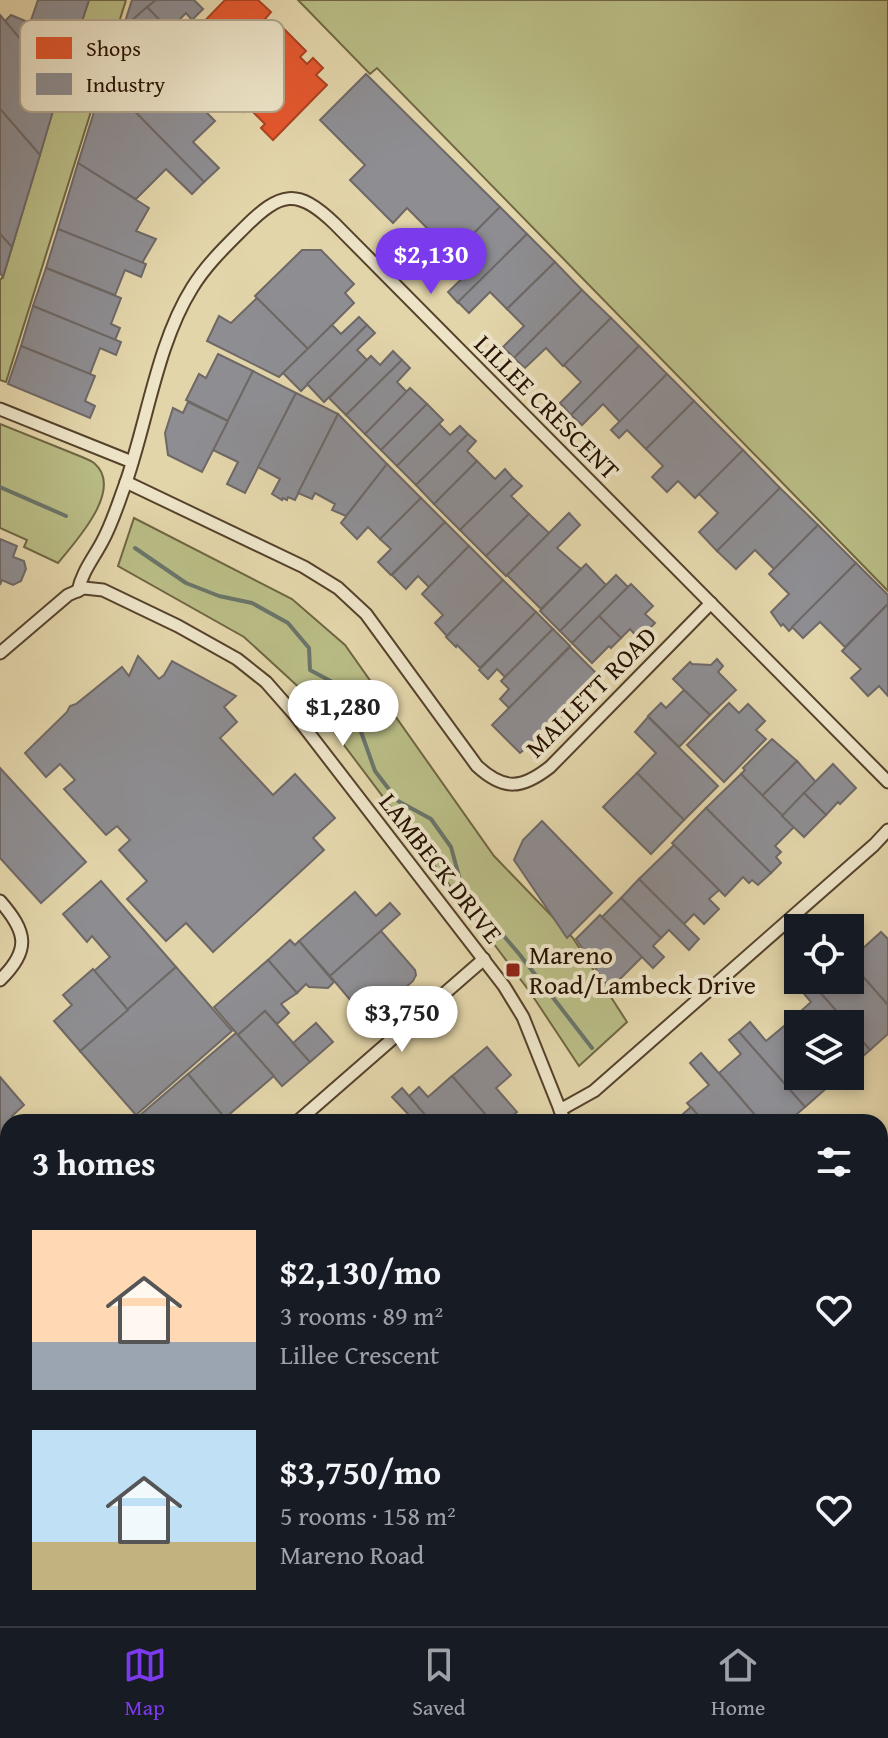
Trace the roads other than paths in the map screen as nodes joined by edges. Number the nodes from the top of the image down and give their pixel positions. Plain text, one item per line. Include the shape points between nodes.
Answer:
1 (0, 409) edge
2 (132, 462) junction
3 (126, 482) junction
4 (78, 591) junction
5 (711, 603) junction
6 (0, 653) edge
7 (888, 782) edge
8 (888, 830) edge
9 (0, 901) edge
10 (484, 959) junction
11 (0, 980) edge
12 (560, 1110) junction
13 (306, 1114) edge
14 (562, 1114) edge

1 - 2 street
2 - 3 street, LILLEE CRESCENT
2 - 5 street, LILLEE CRESCENT via 172,329 191,290 265,208 293,198 303,200 335,224
3 - 4 street, LILLEE CRESCENT
3 - 5 street, MALLETT ROAD via 338,588 366,614 477,766 506,784 534,779 550,767
4 - 6 street
4 - 10 street, LAMBECK DRIVE via 93,588 115,595 215,645 257,673
5 - 7 street, LILLEE CRESCENT
8 - 12 street via 594,1091
9 - 11 street via 16,920 22,940 17,961
10 - 12 street, LAMBECK DRIVE via 523,1017
10 - 13 street
12 - 14 street, LAMBECK DRIVE

